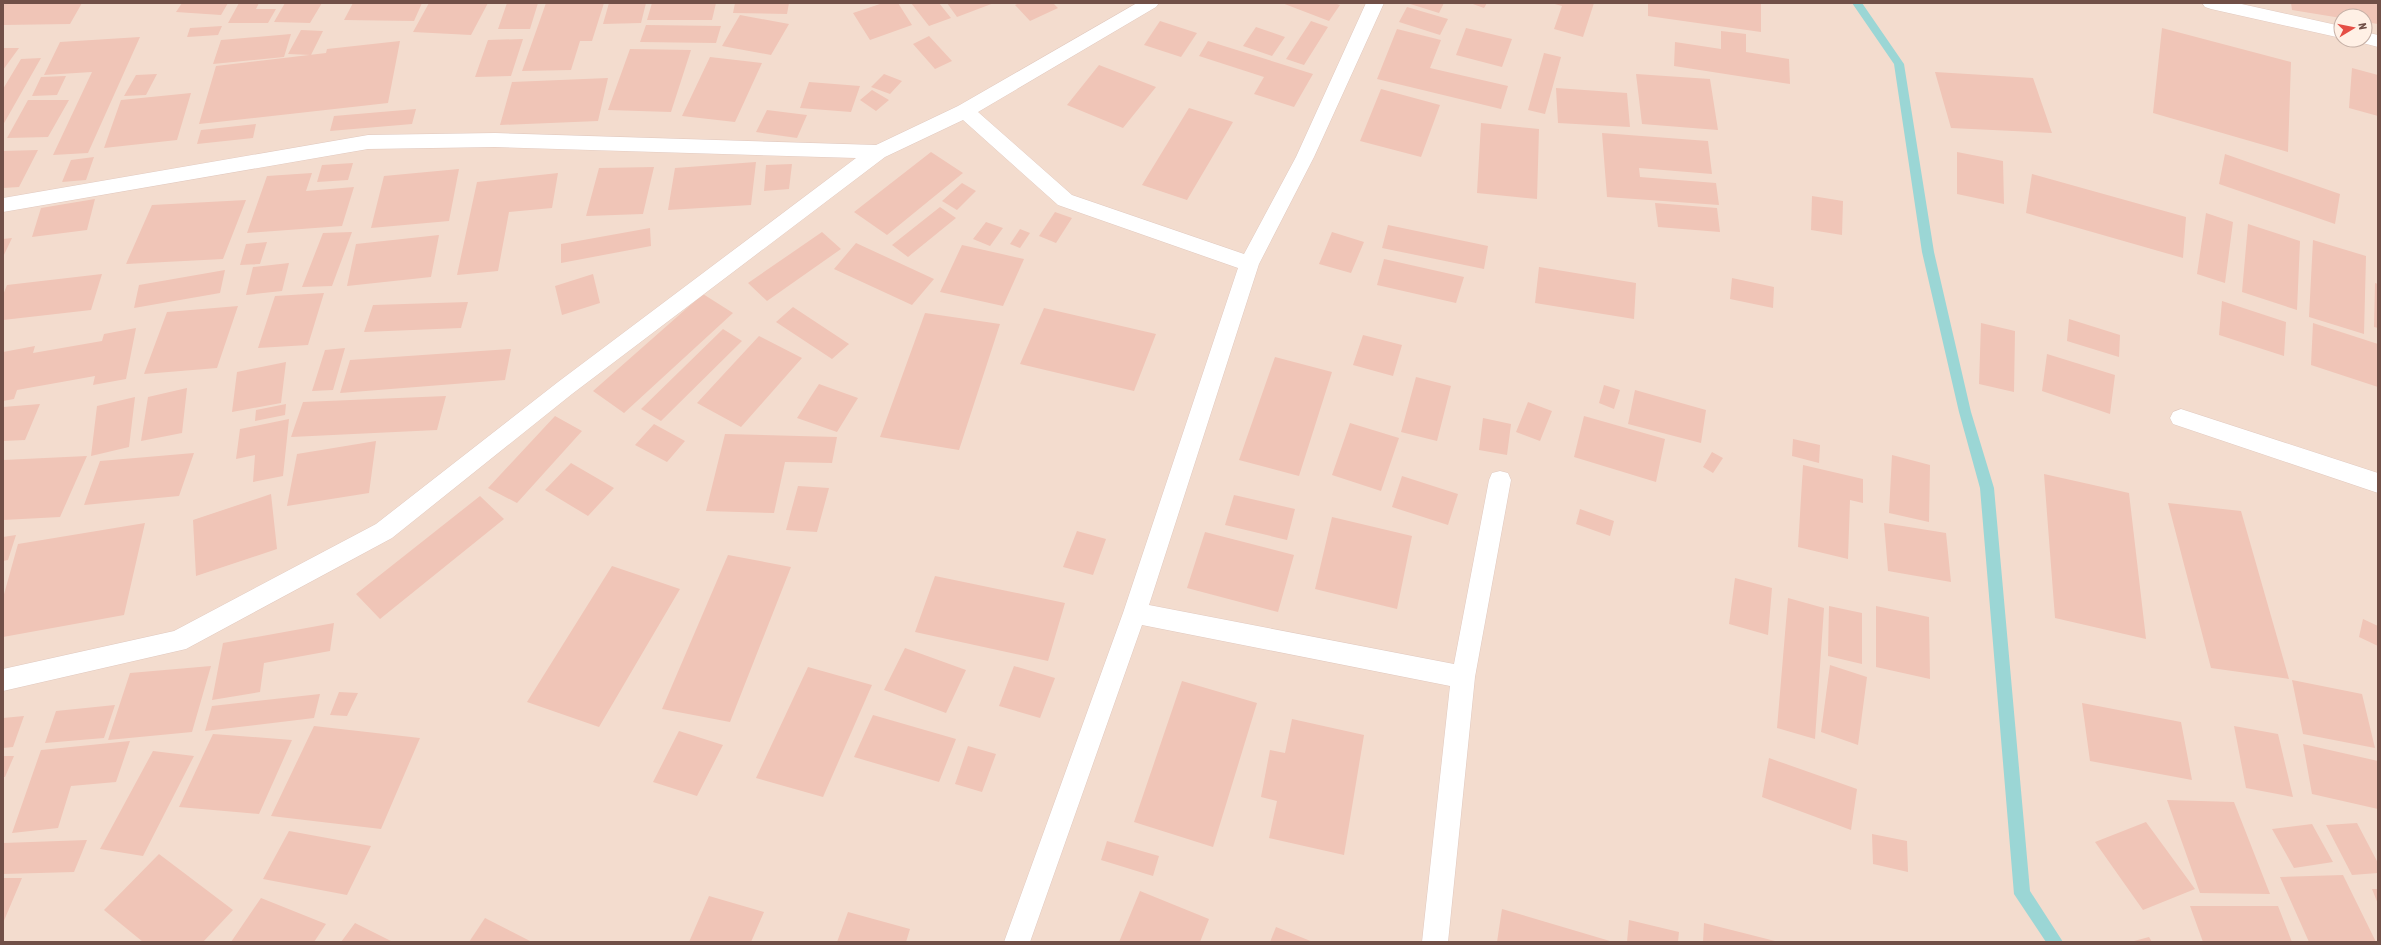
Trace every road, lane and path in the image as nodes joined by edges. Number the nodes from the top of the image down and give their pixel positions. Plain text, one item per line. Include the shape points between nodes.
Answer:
1 (1150, 3) edge
2 (1375, 3) edge
3 (2212, 3) edge
4 (2333, 30) edge
5 (965, 111) junction
6 (878, 152) junction
7 (3, 205) edge
8 (1249, 264) junction
9 (2181, 418) dead end
10 (1500, 480) dead end
11 (2378, 483) edge
12 (1136, 613) junction
13 (1463, 677) junction
14 (3, 680) edge
15 (1017, 942) edge
16 (1435, 942) edge

1 - 5 street
2 - 8 street via 1305,157
3 - 4 street
5 - 6 street
5 - 8 street via 1065,200
6 - 7 street via 495,140 368,142
6 - 14 street via 571,384 384,531 178,641
8 - 12 street
9 - 11 street
10 - 13 street
12 - 13 street
12 - 15 street
13 - 16 street

